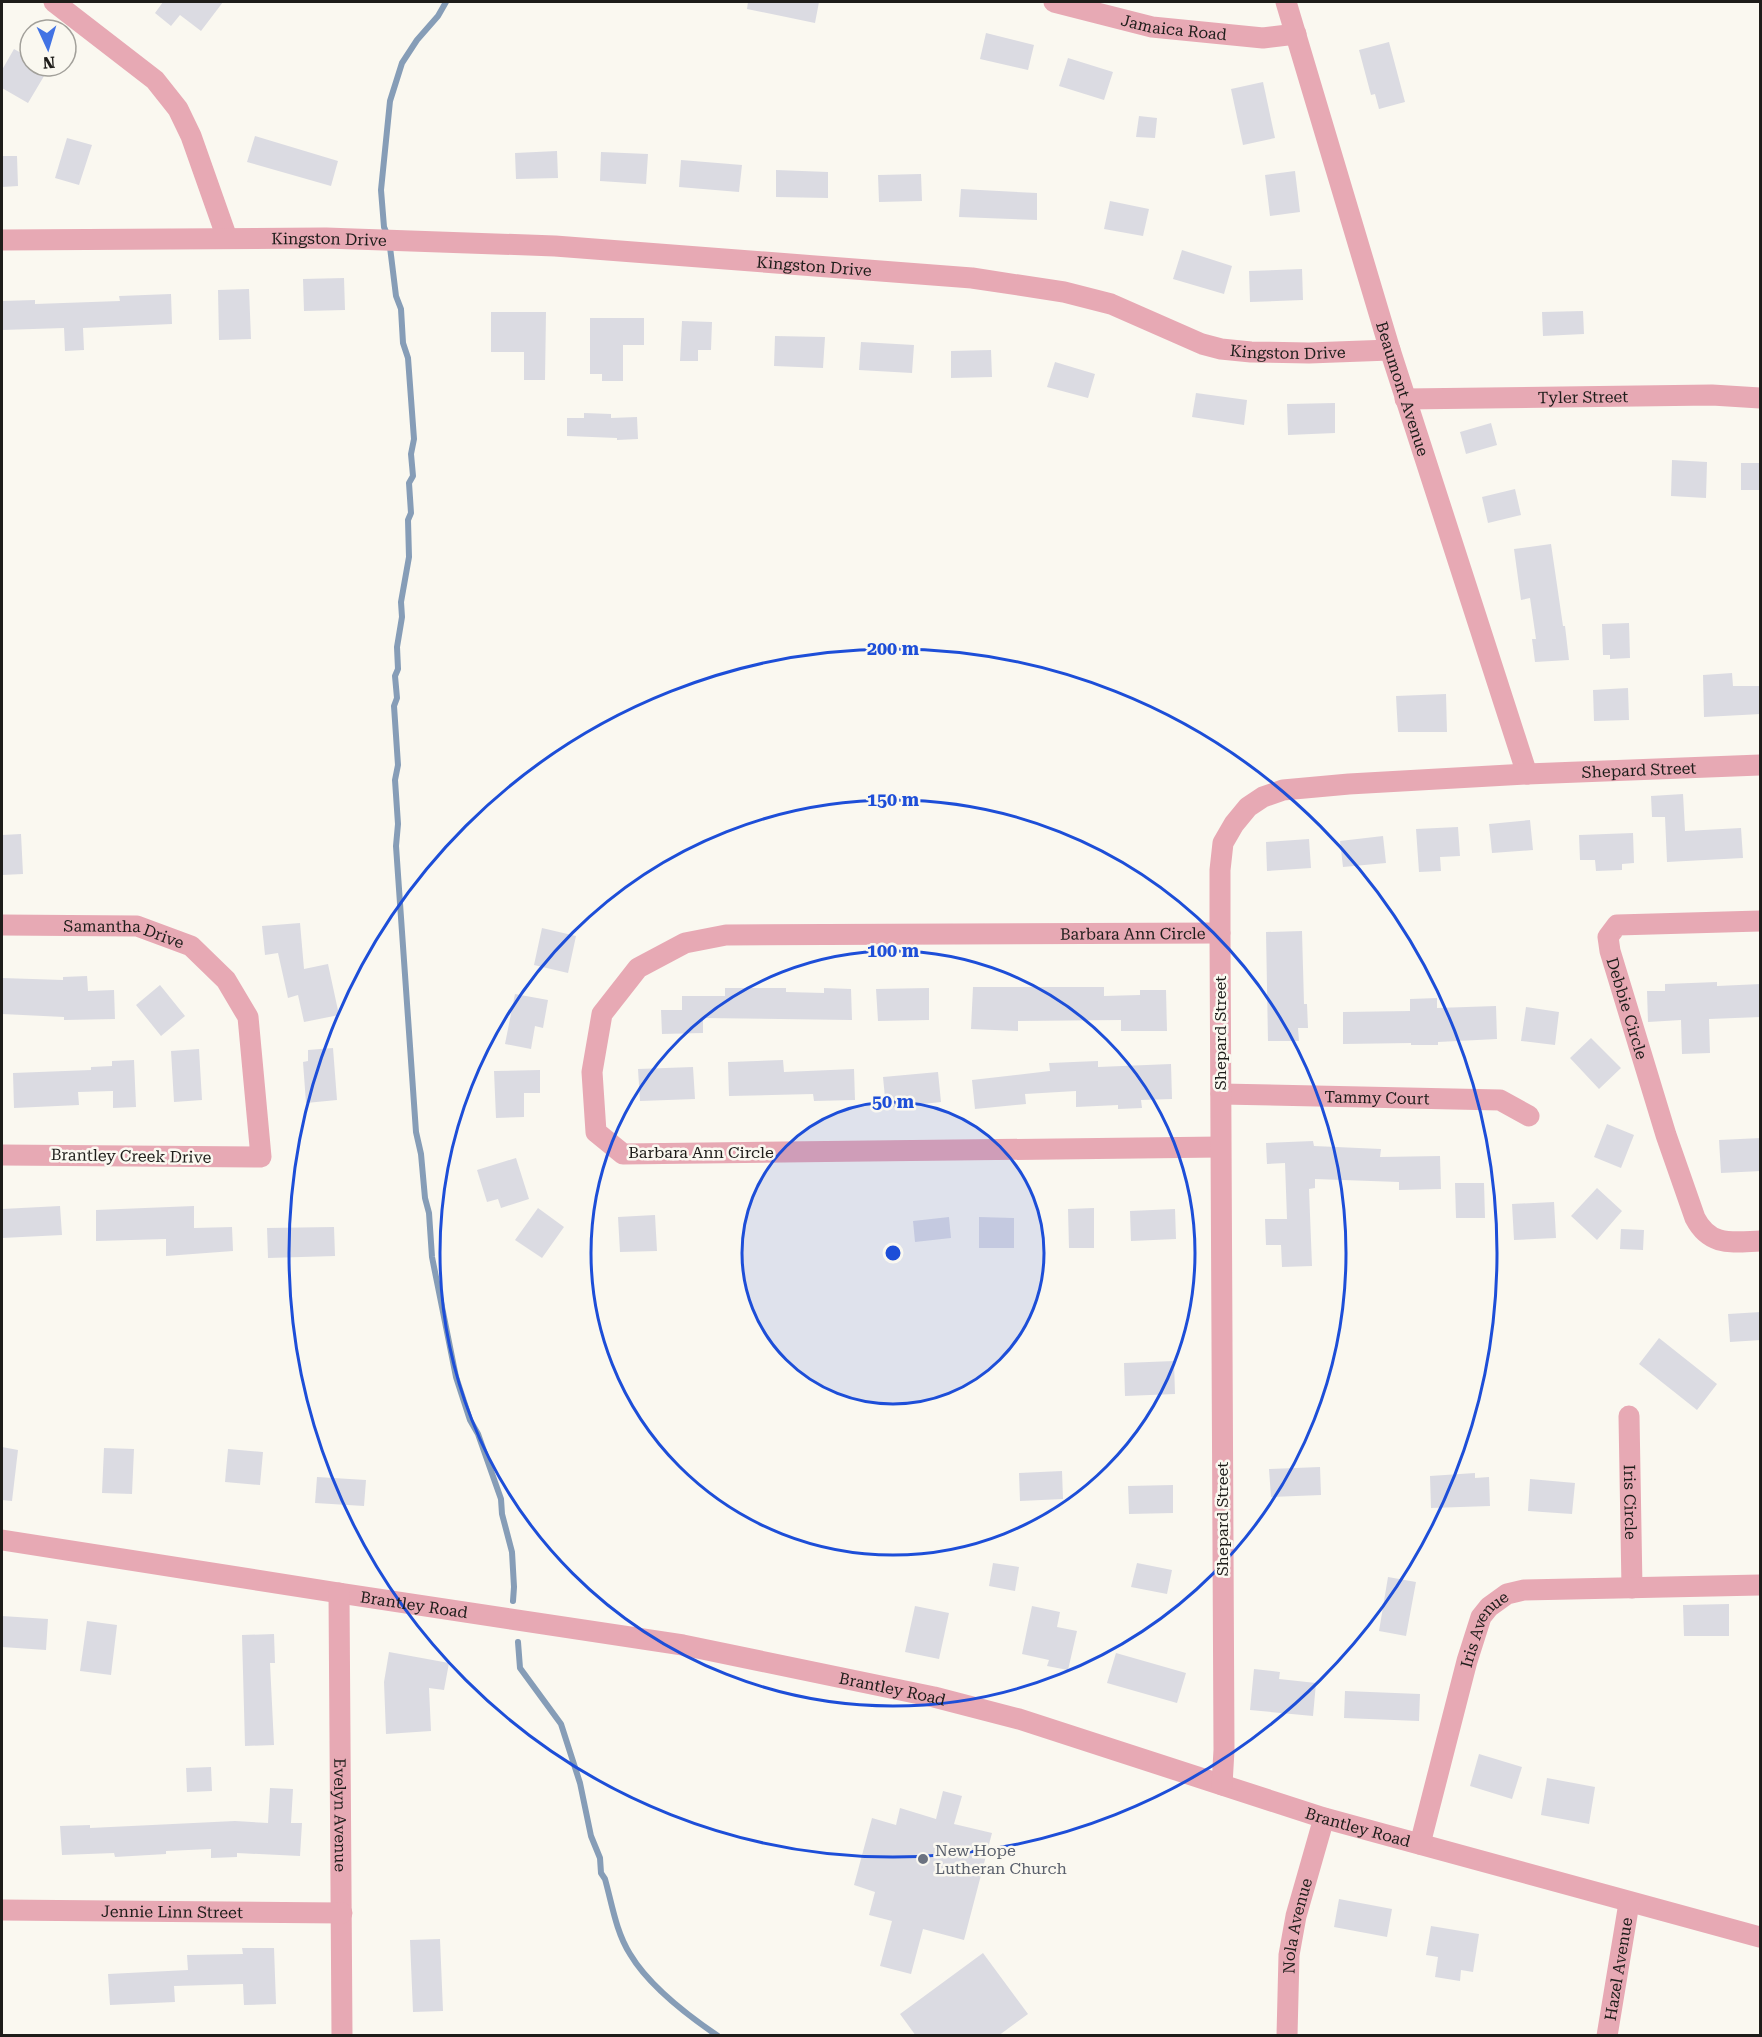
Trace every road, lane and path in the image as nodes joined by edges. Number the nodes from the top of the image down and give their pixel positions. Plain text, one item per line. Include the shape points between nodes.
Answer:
1 (54, 2) edge
2 (1054, 2) edge
3 (1286, 2) edge
4 (1296, 34) junction
5 (227, 238) junction
6 (2, 240) edge
7 (1390, 350) junction
8 (1761, 398) edge
9 (1406, 399) junction
10 (1761, 765) edge
11 (1527, 774) junction
12 (1761, 921) edge
13 (2, 925) edge
14 (1220, 933) junction
15 (1221, 1094) junction
16 (1529, 1116) dead end
17 (1220, 1148) junction
18 (2, 1155) edge
19 (261, 1157) joint
20 (1761, 1241) edge
21 (1629, 1416) dead end
22 (2, 1540) edge
23 (1761, 1585) edge
24 (1632, 1588) junction
25 (339, 1593) junction
26 (1222, 1785) junction
27 (1324, 1818) junction
28 (1420, 1845) junction
29 (1629, 1903) junction
30 (2, 1910) edge
31 (342, 1913) junction
32 (1761, 1937) edge
33 (342, 2036) edge
34 (1287, 2036) edge
35 (1607, 2036) edge

1 - 5 street via 155,80 178,109
2 - 4 street, Jamaica Road via 1152,27 1263,38
3 - 4 street, Beaumont Avenue
4 - 7 street, Beaumont Avenue
5 - 6 street, Kingston Drive
5 - 7 street, Kingston Drive via 555,246 972,278 1064,292 1111,304 1221,349 1309,353
7 - 9 street, Beaumont Avenue
8 - 9 street, Tyler Street via 1712,394
9 - 11 street, Beaumont Avenue
10 - 11 street, Shepard Street
11 - 14 street, Shepard Street via 1349,784 1284,790 1263,797 1248,807 1223,843
12 - 20 street, Debbie Circle via 1617,925 1608,937 1666,1135 1701,1231 1722,1242
13 - 19 street, Samantha Drive via 137,926 191,946 226,980 248,1017
14 - 15 street, Shepard Street
14 - 17 street, Barbara Ann Circle via 726,934 685,943 638,968 602,1014 592,1072 596,1132 623,1154
15 - 16 street, Tammy Court via 1500,1100
15 - 17 street, Shepard Street
17 - 26 street, Shepard Street
18 - 19 street, Brantley Creek Drive
21 - 24 street, Iris Circle
22 - 25 street, Brantley Road
23 - 24 street, Iris Avenue
24 - 28 street, Iris Avenue via 1524,1590 1507,1594 1489,1607 1481,1617 1467,1661
25 - 26 street, Brantley Road via 683,1645 934,1697 1019,1719
25 - 31 street, Evelyn Avenue
26 - 27 street, Brantley Road
27 - 28 street, Brantley Road
27 - 34 street, Nola Avenue via 1296,1916 1287,1985
28 - 29 street, Brantley Road
29 - 32 street, Brantley Road
29 - 35 street, Hazel Avenue
30 - 31 street, Jennie Linn Street
31 - 33 street, Evelyn Avenue

